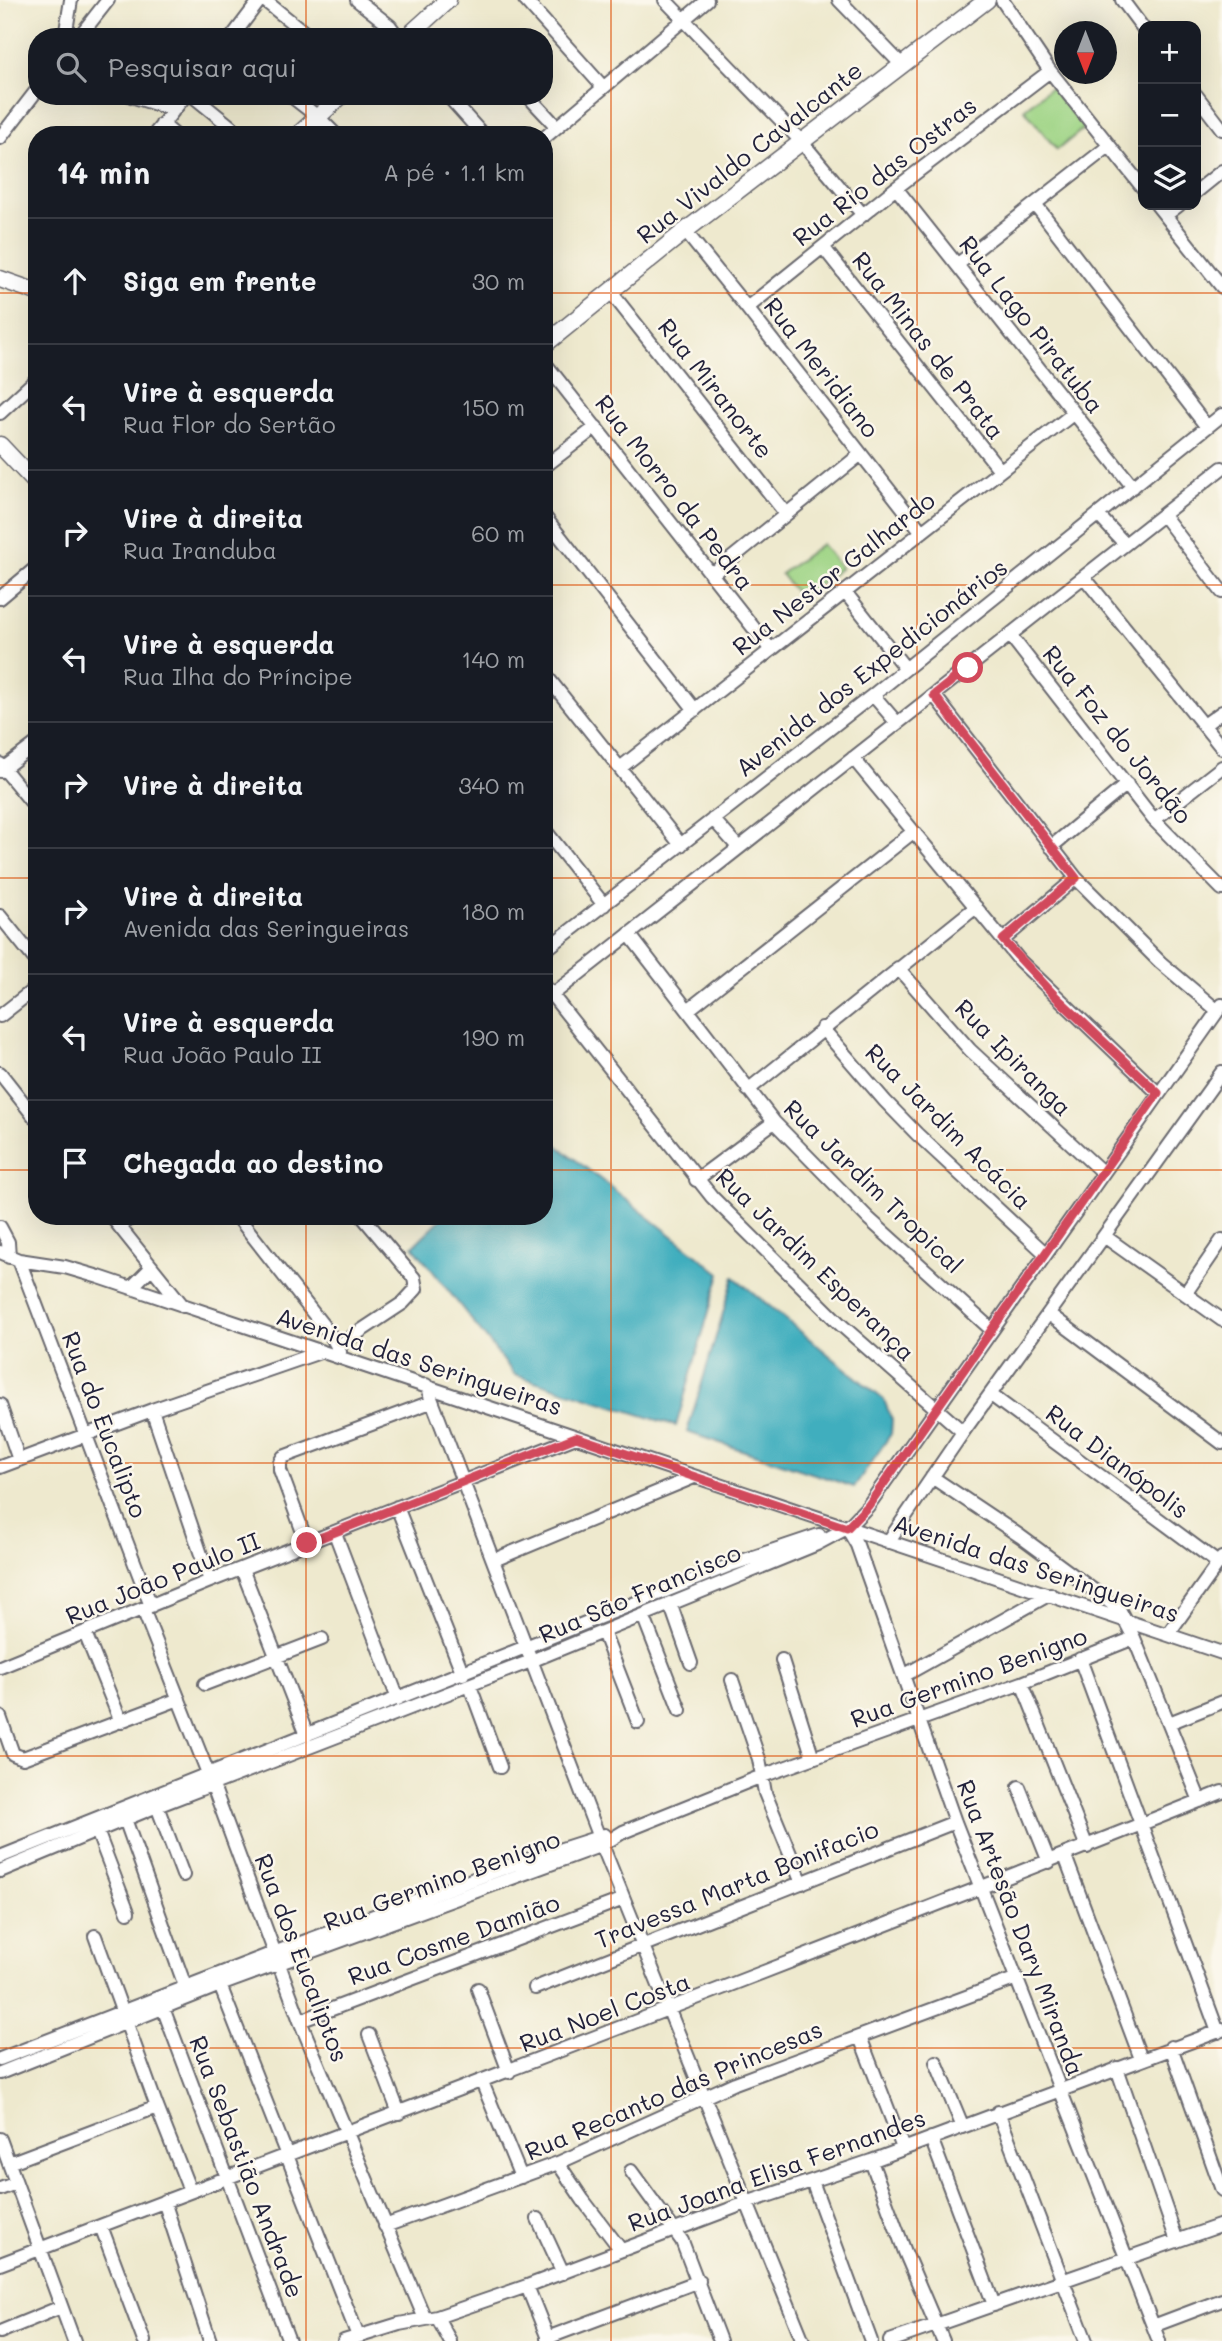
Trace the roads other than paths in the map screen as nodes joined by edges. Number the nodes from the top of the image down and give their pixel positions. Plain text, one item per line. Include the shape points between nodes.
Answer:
1 (71, 0) edge
2 (108, 0) edge
3 (262, 0) edge
4 (357, 0) edge
5 (448, 0) edge
6 (525, 0) edge
7 (665, 0) edge
8 (707, 0) edge
9 (987, 0) edge
10 (1002, 0) edge
11 (1122, 0) edge
12 (841, 1) edge
13 (683, 20) junction
14 (1138, 21) edge
15 (66, 28) edge
16 (86, 28) edge
17 (239, 28) edge
18 (298, 28) edge
19 (391, 28) edge
20 (417, 28) edge
21 (550, 28) edge
22 (553, 31) edge
23 (901, 64) junction
24 (1050, 71) junction
25 (603, 87) junction
26 (28, 102) edge
27 (1201, 102) edge
28 (159, 105) edge
29 (178, 105) edge
30 (204, 105) edge
31 (303, 105) edge
32 (331, 105) edge
33 (455, 105) edge
34 (536, 105) edge
35 (174, 110) junction
36 (318, 117) junction
37 (161, 126) edge
38 (230, 126) edge
39 (308, 126) edge
40 (327, 126) edge
41 (475, 126) edge
42 (557, 127) junction
43 (1222, 129) edge
44 (553, 130) edge
45 (0, 138) edge
46 (801, 141) junction
47 (1109, 146) junction
48 (1222, 171) edge
49 (1138, 182) edge
50 (896, 188) junction
51 (1201, 188) edge
52 (1035, 204) junction
53 (1162, 210) edge
54 (1172, 210) edge
55 (863, 215) junction
56 (1166, 215) junction
57 (685, 232) junction
58 (823, 247) junction
59 (958, 264) junction
60 (0, 279) edge
61 (1222, 287) edge
62 (28, 289) edge
63 (610, 291) junction
64 (747, 307) junction
65 (553, 338) edge
66 (553, 373) edge
67 (28, 387) edge
68 (0, 413) edge
69 (1074, 413) junction
70 (1222, 415) edge
71 (596, 427) junction
72 (1207, 427) junction
73 (0, 445) edge
74 (861, 454) junction
75 (553, 460) edge
76 (1222, 468) edge
77 (1000, 471) junction
78 (28, 475) edge
79 (1133, 487) junction
80 (786, 514) junction
81 (1163, 514) junction
82 (1098, 515) junction
83 (553, 528) edge
84 (922, 532) junction
85 (1125, 544) junction
86 (28, 575) edge
87 (711, 575) junction
88 (1084, 577) junction
89 (845, 592) junction
90 (1222, 592) edge
91 (0, 598) edge
92 (1010, 635) junction
93 (771, 650) junction
94 (905, 668) junction
95 (553, 684) edge
96 (873, 695) junction
97 (934, 695) junction
98 (695, 710) junction
99 (1222, 712) edge
100 (897, 723) junction
101 (1205, 725) junction
102 (1222, 748) edge
103 (28, 749) edge
104 (853, 758) junction
105 (1222, 767) edge
106 (1, 768) edge
107 (620, 768) junction
108 (1127, 784) junction
109 (28, 799) edge
110 (713, 819) junction
111 (1154, 820) junction
112 (913, 832) junction
113 (553, 840) edge
114 (681, 845) junction
115 (738, 847) junction
116 (1051, 847) junction
117 (1076, 878) junction
118 (1222, 889) edge
119 (604, 905) junction
120 (976, 906) junction
121 (0, 916) edge
122 (629, 934) junction
123 (1003, 940) junction
124 (553, 944) edge
125 (28, 951) edge
126 (898, 968) junction
127 (553, 987) edge
128 (28, 994) edge
129 (553, 996) edge
130 (1220, 1008) edge
131 (688, 1010) junction
132 (0, 1016) edge
133 (822, 1028) junction
134 (1222, 1072) edge
135 (0, 1073) edge
136 (748, 1090) junction
137 (1158, 1093) junction
138 (28, 1109) edge
139 (774, 1122) junction
140 (1103, 1173) junction
141 (696, 1180) junction
142 (123, 1225) edge
143 (244, 1225) edge
144 (370, 1225) edge
145 (0, 1227) edge
146 (120, 1227) joint
147 (1104, 1236) junction
148 (1222, 1240) edge
149 (1046, 1254) junction
150 (5, 1255) edge
151 (152, 1267) junction
152 (131, 1288) junction
153 (1185, 1294) junction
154 (183, 1307) junction
155 (1048, 1314) junction
156 (1222, 1320) edge
157 (992, 1330) junction
158 (320, 1352) junction
159 (340, 1352) junction
160 (426, 1385) junction
161 (991, 1395) junction
162 (431, 1402) junction
163 (0, 1405) edge
164 (936, 1409) junction
165 (152, 1410) junction
166 (963, 1432) junction
167 (85, 1435) junction
168 (576, 1437) junction
169 (1222, 1443) edge
170 (19, 1460) junction
171 (0, 1467) edge
172 (694, 1477) junction
173 (932, 1477) junction
174 (463, 1482) junction
175 (397, 1507) junction
176 (847, 1528) junction
177 (335, 1533) junction
178 (888, 1542) junction
179 (307, 1543) junction
180 (494, 1560) junction
181 (1220, 1561) edge
182 (242, 1569) junction
183 (210, 1581) junction
184 (1050, 1594) junction
185 (670, 1603) junction
186 (147, 1607) junction
187 (643, 1615) junction
188 (1126, 1620) junction
189 (603, 1632) junction
190 (85, 1633) junction
191 (1168, 1634) junction
192 (1134, 1638) junction
193 (322, 1639) dead end
194 (527, 1648) junction
195 (1222, 1653) edge
196 (275, 1657) junction
197 (782, 1660) dead end
198 (1080, 1660) junction
199 (531, 1661) junction
200 (691, 1663) dead end
201 (0, 1667) edge
202 (463, 1674) junction
203 (905, 1675) junction
204 (732, 1680) dead end
205 (1022, 1683) junction
206 (205, 1684) dead end
207 (470, 1686) junction
208 (179, 1699) junction
209 (398, 1699) junction
210 (1222, 1702) edge
211 (680, 1710) dead end
212 (0, 1717) edge
213 (920, 1719) junction
214 (121, 1721) junction
215 (638, 1722) dead end
216 (1169, 1723) junction
217 (307, 1735) junction
218 (813, 1758) junction
219 (500, 1767) dead end
220 (762, 1776) junction
221 (210, 1780) junction
222 (1019, 1787) dead end
223 (1222, 1792) edge
224 (1200, 1801) junction
225 (157, 1806) junction
226 (125, 1819) junction
227 (955, 1822) junction
228 (1142, 1825) junction
229 (97, 1831) junction
230 (600, 1840) junction
231 (1087, 1847) junction
232 (1065, 1856) junction
233 (0, 1857) edge
234 (1048, 1862) junction
235 (0, 1871) edge
236 (183, 1875) dead end
237 (802, 1883) junction
238 (981, 1888) junction
239 (624, 1899) junction
240 (128, 1912) dead end
241 (95, 1936) dead end
242 (642, 1945) junction
243 (278, 1958) junction
244 (1017, 1978) junction
245 (220, 1985) junction
246 (185, 1986) junction
247 (535, 1988) dead end
248 (478, 1989) dead end
249 (163, 2008) junction
250 (669, 2010) junction
251 (125, 2016) junction
252 (300, 2021) junction
253 (1220, 2031) edge
254 (369, 2035) dead end
255 (860, 2037) junction
256 (1171, 2047) junction
257 (0, 2059) edge
258 (1141, 2059) junction
259 (936, 2062) dead end
260 (1117, 2067) junction
261 (509, 2072) junction
262 (0, 2073) edge
263 (482, 2082) junction
264 (1059, 2090) junction
265 (704, 2095) junction
266 (157, 2106) junction
267 (998, 2112) junction
268 (399, 2113) junction
269 (962, 2125) junction
270 (347, 2133) junction
271 (932, 2138) junction
272 (0, 2139) edge
273 (903, 2148) junction
274 (287, 2155) junction
275 (871, 2161) junction
276 (9, 2163) junction
277 (558, 2163) junction
278 (631, 2171) dead end
279 (227, 2177) junction
280 (521, 2177) junction
281 (812, 2181) junction
282 (16, 2183) junction
283 (0, 2189) edge
284 (190, 2190) junction
285 (1222, 2190) edge
286 (164, 2201) junction
287 (746, 2203) junction
288 (538, 2219) dead end
289 (1222, 2225) edge
290 (101, 2226) junction
291 (385, 2226) junction
292 (676, 2231) junction
293 (1177, 2241) junction
294 (39, 2250) junction
295 (621, 2250) junction
296 (1125, 2259) junction
297 (0, 2264) edge
298 (563, 2273) junction
299 (698, 2281) junction
300 (1061, 2281) junction
301 (527, 2286) junction
302 (1222, 2300) edge
303 (994, 2305) junction
304 (61, 2307) junction
305 (431, 2318) junction
306 (936, 2325) junction
307 (1153, 2326) junction
308 (0, 2332) edge
309 (358, 2336) junction
310 (548, 2339) edge
311 (74, 2341) edge
312 (144, 2341) edge
313 (210, 2341) edge
314 (289, 2341) edge
315 (344, 2341) edge
316 (450, 2341) edge
317 (720, 2341) edge
318 (803, 2341) edge
319 (871, 2341) edge
320 (890, 2341) edge
321 (943, 2341) edge
322 (1086, 2341) edge
323 (1159, 2341) edge

1 - 15 street
2 - 16 street
3 - 17 street
3 - 18 street
4 - 19 street
5 - 20 main road
6 - 21 street
7 - 13 street
8 - 13 street
9 - 23 main road, Rua Vivaldo Cavalcante
10 - 24 street
11 - 14 street
12 - 23 street
13 - 25 street
13 - 46 street
22 - 25 street
23 - 46 main road, Rua Vivaldo Cavalcante
24 - 47 street
24 - 50 street, Rua Rio das Ostras
25 - 42 street
26 - 45 street
27 - 43 street
28 - 35 street
29 - 35 street
30 - 38 street
31 - 36 street
32 - 36 main road
33 - 41 street
34 - 42 street
35 - 37 street
36 - 39 main road
36 - 40 street
42 - 44 street
46 - 55 street
46 - 57 main road, Rua Vivaldo Cavalcante
47 - 49 street
47 - 52 street
48 - 51 street
50 - 55 street, Rua Rio das Ostras
50 - 59 street, Rua Lago Piratuba
52 - 59 street
52 - 72 street
53 - 56 street
54 - 56 street
55 - 58 street, Rua Rio das Ostras
56 - 61 street
57 - 63 main road, Rua Vivaldo Cavalcante
57 - 64 street, Rua Meridiano
58 - 64 street, Rua Rio das Ostras
58 - 77 street, Rua Minas de Prata
59 - 69 street, Rua Lago Piratuba
60 - 62 main road
63 - 65 main road, Rua Vivaldo Cavalcante
63 - 80 street, Rua Miranorte
64 - 74 street, Rua Meridiano
66 - 71 street, Rua Morro da Pedra
67 - 68 street
69 - 77 street, Rua Nestor Galhardo
69 - 79 street, Rua Lago Piratuba
70 - 72 street, Avenida dos Expedicionários
71 - 75 street
71 - 87 street, Rua Morro da Pedra
72 - 79 street, Avenida dos Expedicionários
73 - 78 main road
74 - 80 street
74 - 84 street, Rua Meridiano
76 - 81 street
77 - 84 street, Rua Nestor Galhardo
79 - 82 street, Avenida dos Expedicionários
80 - 87 street
81 - 85 street
81 - 90 street
82 - 85 street
82 - 94 street, Avenida dos Expedicionários
83 - 98 street
84 - 89 street, Rua Nestor Galhardo
85 - 88 street
86 - 91 street
87 - 93 street, Rua Morro da Pedra
88 - 92 street
88 - 101 street
89 - 93 street, Rua Nestor Galhardo
89 - 94 street
92 - 97 street
92 - 108 street, Rua Foz do Jordão
93 - 98 street, Rua Nestor Galhardo
94 - 96 street, Avenida dos Expedicionários
95 - 107 street
96 - 100 street
96 - 110 street, Avenida dos Expedicionários
97 - 100 street
97 - 116 street
98 - 107 street, Rua Nestor Galhardo
99 - 101 street
100 - 104 street
101 - 102 street
103 - 106 street
104 - 112 street
104 - 115 street
105 - 111 street
106 - 109 street
107 - 114 street
108 - 111 street, Rua Foz do Jordão
108 - 116 street
110 - 114 street, Avenida dos Expedicionários
110 - 115 street
111 - 118 street, Rua Foz do Jordão
112 - 120 street
112 - 131 street
113 - 119 street
114 - 119 street, Avenida dos Expedicionários
115 - 122 street
116 - 117 street
117 - 123 street
117 - 130 street via 1160,962
119 - 124 street, Avenida dos Expedicionários
120 - 123 street
120 - 126 street
121 - 125 street
122 - 127 street
122 - 131 street, Rua Jardim Tropical
123 - 137 street
126 - 133 street
126 - 140 street, Rua Ipiranga via 970,1050
128 - 132 street
129 - 141 street, Rua Jardim Esperança
130 - 137 street
131 - 136 street, Rua Jardim Tropical
133 - 136 street
133 - 149 street, Rua Jardim Acácia via 917,1134
134 - 147 street
135 - 138 street
136 - 139 street, Rua Jardim Tropical
137 - 140 street
139 - 141 street
139 - 157 street, Rua Jardim Tropical via 869,1219
140 - 149 street
141 - 164 street, Rua Jardim Esperança via 774,1261
142 - 146 street
143 - 159 street
144 - 159 street via 414,1278 415,1289
145 - 150 street, Rua do Eucalipto via 8,1242
146 - 151 street
147 - 153 street
147 - 155 street
148 - 153 street
149 - 157 street
150 - 152 street, Avenida das Seringueiras via 65,1267
150 - 167 street, Rua do Eucalipto
151 - 152 street
151 - 154 street
152 - 154 street, Avenida das Seringueiras
153 - 156 street
154 - 158 street, Avenida das Seringueiras
155 - 161 street
155 - 169 street
157 - 164 street
158 - 159 street, Avenida das Seringueiras
158 - 165 street
159 - 160 street, Avenida das Seringueiras
160 - 162 street
160 - 168 street, Avenida das Seringueiras
161 - 166 street
161 - 181 street, Rua Dianópolis
162 - 174 street
162 - 179 street via 283,1457 280,1462
163 - 170 street
164 - 166 street, Rua Jardim Esperança
164 - 176 street via 868,1506
165 - 167 street
165 - 183 street
166 - 173 street
167 - 170 street
167 - 186 street, Rua do Eucalipto
168 - 172 street, Avenida das Seringueiras
168 - 174 street, Rua João Paulo II
170 - 171 street
172 - 176 street, Avenida das Seringueiras
172 - 180 street
173 - 178 street
173 - 188 street via 1096,1589
174 - 175 street, Rua João Paulo II
174 - 180 street
175 - 177 street, Rua João Paulo II
175 - 202 street
176 - 178 street, Avenida das Seringueiras
176 - 185 street, Rua São Francisco
176 - 194 street, Rua São Francisco via 733,1564
176 - 203 street, Rua Artesão Dary Miranda
177 - 179 street, Rua João Paulo II
177 - 209 street
178 - 184 street, Avenida das Seringueiras
179 - 182 street, Rua João Paulo II
180 - 194 street
181 - 191 street
182 - 183 street, Rua João Paulo II
182 - 196 street
183 - 186 street, Rua João Paulo II
184 - 188 street, Avenida das Seringueiras
184 - 203 street
185 - 187 street, Rua São Francisco
185 - 200 street
186 - 190 street, Rua João Paulo II
186 - 208 street, Rua dos Eucaliptos
187 - 189 street, Rua São Francisco
187 - 211 street
188 - 191 street, Avenida das Seringueiras
188 - 192 street
189 - 199 street, Rua São Francisco
189 - 215 street
190 - 201 street, Rua João Paulo II
190 - 214 street
191 - 195 street, Avenida das Seringueiras
192 - 198 street, Rua Germino Benigno
192 - 216 street
193 - 196 street
194 - 199 street
194 - 202 street, Rua São Francisco
196 - 206 street
196 - 217 street
197 - 218 street
198 - 205 street, Rua Germino Benigno
198 - 228 street
199 - 207 street, Rua São Francisco
199 - 230 street
202 - 209 street, Rua São Francisco
203 - 213 street, Rua Artesão Dary Miranda
204 - 220 street
205 - 213 street, Rua Germino Benigno
205 - 231 street
207 - 219 street
207 - 221 street, Rua São Francisco
208 - 214 street
208 - 221 street, Rua dos Eucaliptos
209 - 217 street, Rua São Francisco
210 - 216 street
212 - 214 street via 13,1754 19,1758
213 - 218 street, Rua Germino Benigno
213 - 227 street, Rua Artesão Dary Miranda
216 - 224 street
217 - 221 street, Rua São Francisco
218 - 220 street, Rua Germino Benigno
220 - 230 street, Rua Germino Benigno
220 - 237 street
221 - 225 street, Rua São Francisco
221 - 233 street, Rua São Francisco
221 - 243 street, Rua dos Eucaliptos
222 - 234 street
223 - 224 street, Rua Noel Costa
224 - 228 street, Rua Noel Costa
225 - 226 street, Rua São Francisco
225 - 236 street
226 - 229 street, Rua São Francisco
226 - 246 street
227 - 237 street, Travessa Marta Bonifacio
227 - 238 street, Rua Artesão Dary Miranda
228 - 231 street, Rua Noel Costa
228 - 253 street
229 - 235 street, Rua São Francisco
229 - 240 street
230 - 239 street
230 - 243 street, Rua Germino Benigno
231 - 232 street, Rua Noel Costa
232 - 234 street, Rua Noel Costa
232 - 258 street
234 - 238 street, Rua Noel Costa
237 - 242 street, Travessa Marta Bonifacio
238 - 244 street, Rua Artesão Dary Miranda
238 - 250 street, Rua Noel Costa
239 - 242 street
239 - 252 street, Rua Cosme Damião
241 - 251 street
242 - 247 street, Travessa Marta Bonifacio
242 - 250 street
243 - 245 street, Rua Germino Benigno
243 - 246 street, Rua Germino Benigno
243 - 252 street, Rua dos Eucaliptos
244 - 255 street, Rua Recanto das Princesas
244 - 264 street, Rua Artesão Dary Miranda
245 - 249 street, Rua Germino Benigno
245 - 274 street
246 - 251 street, Rua Germino Benigno
248 - 261 street
249 - 251 street, Rua Germino Benigno
249 - 279 street, Rua Sebastião Andrade
250 - 261 street, Rua Noel Costa
250 - 265 street
251 - 257 street, Rua Germino Benigno
251 - 262 street, Rua Germino Benigno
251 - 266 street
252 - 270 street, Rua dos Eucaliptos
253 - 256 street, Rua Joana Elisa Fernandes
254 - 268 street
255 - 265 street, Rua Recanto das Princesas
255 - 273 street
256 - 258 street, Rua Joana Elisa Fernandes
256 - 285 street
258 - 260 street, Rua Joana Elisa Fernandes
259 - 269 street
260 - 264 street, Rua Joana Elisa Fernandes
260 - 293 street
261 - 263 street, Rua Noel Costa
263 - 268 street, Rua Noel Costa
263 - 280 street
264 - 267 street, Rua Joana Elisa Fernandes
264 - 296 street, Rua Artesão Dary Miranda
265 - 277 street, Rua Recanto das Princesas
265 - 287 street
266 - 276 street
266 - 284 street
267 - 269 street, Rua Joana Elisa Fernandes
267 - 300 street
268 - 270 street, Rua Noel Costa
269 - 271 street, Rua Joana Elisa Fernandes
270 - 274 street, Rua Noel Costa
270 - 291 street, Rua dos Eucaliptos
271 - 273 street, Rua Joana Elisa Fernandes
271 - 303 street
272 - 276 street
273 - 275 street, Rua Joana Elisa Fernandes
274 - 279 street, Rua Noel Costa
274 - 309 street
275 - 281 street, Rua Joana Elisa Fernandes
275 - 306 street
276 - 282 street
277 - 280 street, Rua Recanto das Princesas
277 - 295 street
278 - 292 street
279 - 284 street, Rua Noel Costa
279 - 314 street, Rua Sebastião Andrade
280 - 291 street, Rua Recanto das Princesas
281 - 287 street, Rua Joana Elisa Fernandes
281 - 319 street
282 - 283 street
282 - 294 street
284 - 286 street, Rua Noel Costa
286 - 290 street, Rua Noel Costa
286 - 313 street
287 - 292 street, Rua Joana Elisa Fernandes
287 - 318 street
288 - 298 street
289 - 293 street
290 - 294 street, Rua Noel Costa
290 - 312 street
291 - 305 street, Rua dos Eucaliptos
292 - 295 street, Rua Joana Elisa Fernandes
292 - 299 street
293 - 296 street
294 - 297 street, Rua Noel Costa
294 - 304 street
295 - 298 street, Rua Joana Elisa Fernandes
296 - 300 street
296 - 307 street, Rua Artesão Dary Miranda
298 - 301 street, Rua Joana Elisa Fernandes
299 - 310 street
299 - 317 street
300 - 303 street
300 - 322 street
301 - 305 street, Rua Joana Elisa Fernandes
301 - 310 street
302 - 307 street
303 - 306 street
304 - 308 street
304 - 311 street
305 - 309 street, Rua Joana Elisa Fernandes
305 - 316 street, Rua dos Eucaliptos
306 - 320 street
306 - 321 street
307 - 323 street, Rua Artesão Dary Miranda
309 - 315 street, Rua Joana Elisa Fernandes

